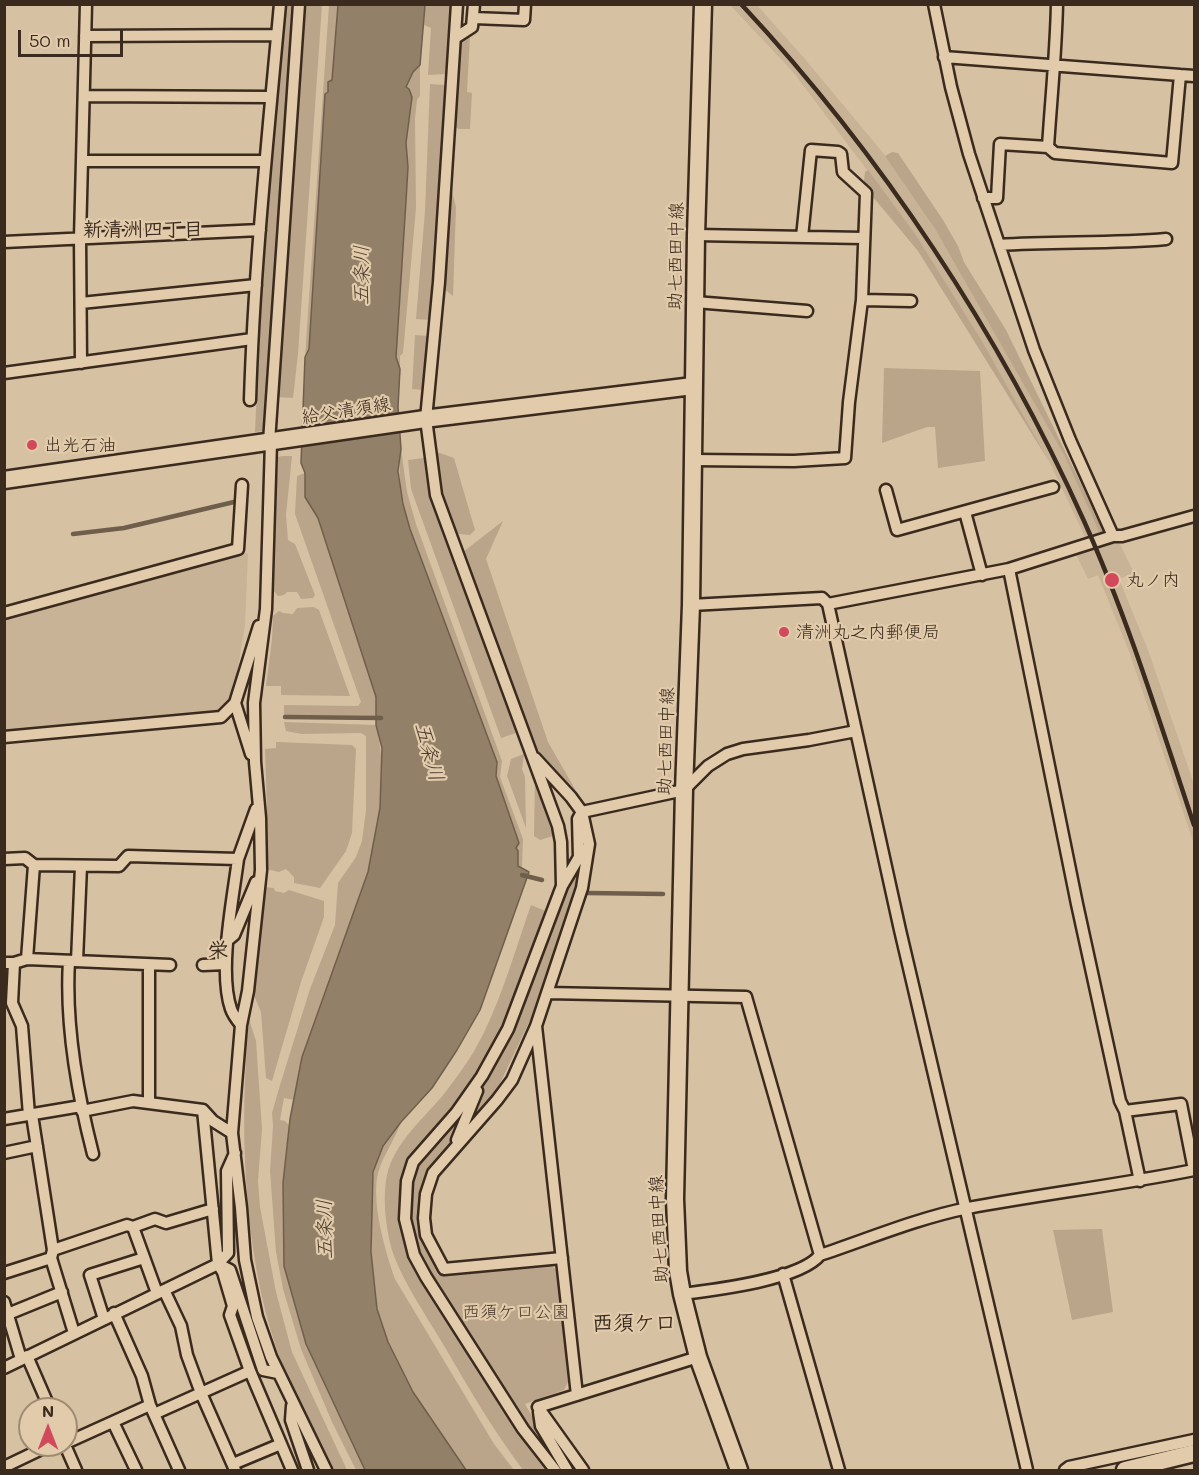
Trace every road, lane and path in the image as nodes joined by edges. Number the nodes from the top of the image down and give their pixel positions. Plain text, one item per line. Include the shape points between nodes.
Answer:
1 (86, 4) edge
2 (280, 4) edge
3 (299, 4) edge
4 (457, 4) edge
5 (474, 4) edge
6 (525, 4) edge
7 (703, 4) edge
8 (933, 4) edge
9 (1057, 4) edge
10 (474, 18) junction
11 (277, 35) junction
12 (85, 36) junction
13 (455, 38) junction
14 (944, 57) junction
15 (1053, 64) junction
16 (1180, 75) junction
17 (1194, 76) edge
18 (84, 96) junction
19 (270, 97) junction
20 (1048, 147) junction
21 (82, 161) junction
22 (265, 161) junction
23 (983, 198) junction
24 (260, 230) junction
25 (696, 235) junction
26 (802, 237) junction
27 (80, 238) junction
28 (863, 238) junction
29 (1166, 239) dead end
30 (4, 242) edge
31 (999, 245) junction
32 (256, 285) junction
33 (862, 300) junction
34 (911, 301) dead end
35 (695, 302) junction
36 (81, 303) junction
37 (807, 311) dead end
38 (252, 339) junction
39 (81, 363) junction
40 (4, 373) edge
41 (693, 386) junction
42 (250, 400) dead end
43 (422, 419) junction
44 (272, 442) junction
45 (693, 460) junction
46 (4, 480) edge
47 (242, 485) dead end
48 (1053, 488) dead end
49 (886, 490) dead end
50 (965, 512) junction
51 (1194, 516) edge
52 (1113, 536) junction
53 (1009, 569) junction
54 (982, 575) junction
55 (828, 604) junction
56 (691, 605) junction
57 (266, 609) junction
58 (4, 613) edge
59 (235, 703) junction
60 (856, 731) junction
61 (4, 736) edge
62 (531, 754) junction
63 (255, 762) junction
64 (684, 790) junction
65 (259, 801) junction
66 (582, 812) junction
67 (4, 859) edge
68 (238, 859) junction
69 (34, 865) junction
70 (81, 866) junction
71 (261, 870) junction
72 (562, 886) junction
73 (228, 940) junction
74 (27, 959) junction
75 (73, 961) junction
76 (9, 963) edge
77 (226, 964) junction
78 (170, 965) dead end
79 (203, 965) dead end
80 (148, 966) junction
81 (547, 993) junction
82 (679, 996) junction
83 (241, 1025) junction
84 (536, 1026) junction
85 (482, 1076) junction
86 (149, 1103) junction
87 (81, 1108) junction
88 (203, 1110) junction
89 (1125, 1111) junction
90 (30, 1115) junction
91 (4, 1119) edge
92 (232, 1133) junction
93 (37, 1146) junction
94 (455, 1148) junction
95 (235, 1151) junction
96 (4, 1153) edge
97 (93, 1155) dead end
98 (1194, 1170) edge
99 (1140, 1181) junction
100 (213, 1209) junction
101 (966, 1209) junction
102 (133, 1227) junction
103 (52, 1254) junction
104 (820, 1255) junction
105 (144, 1258) junction
106 (562, 1258) junction
107 (218, 1264) junction
108 (4, 1273) edge
109 (783, 1274) junction
110 (161, 1291) junction
111 (62, 1292) junction
112 (682, 1294) junction
113 (6, 1310) edge
114 (114, 1313) junction
115 (104, 1319) junction
116 (74, 1333) junction
117 (24, 1357) junction
118 (698, 1357) junction
119 (4, 1368) edge
120 (250, 1371) junction
121 (278, 1372) junction
122 (201, 1393) junction
123 (577, 1395) junction
124 (44, 1397) edge
125 (292, 1402) junction
126 (538, 1407) junction
127 (152, 1409) junction
128 (114, 1422) junction
129 (78, 1438) edge
130 (281, 1444) junction
131 (1193, 1449) edge
132 (25, 1457) edge
133 (4, 1467) edge
134 (234, 1467) edge
135 (136, 1470) edge
136 (180, 1470) edge
137 (292, 1470) edge
138 (308, 1470) edge
139 (326, 1470) edge
140 (555, 1470) edge
141 (567, 1470) edge
142 (583, 1470) edge
143 (739, 1470) edge
144 (839, 1470) edge
145 (1027, 1470) edge
146 (1065, 1470) edge
147 (1125, 1470) edge

1 - 12 street
2 - 11 street
3 - 44 street
4 - 13 street
5 - 10 street
6 - 10 street via 524,21
7 - 25 main road, 助七西田中線
8 - 14 street
9 - 15 street
10 - 13 street via 472,27
11 - 12 street
11 - 19 street
12 - 18 street
13 - 43 street via 438,294
14 - 15 street
14 - 23 street
15 - 16 street
15 - 20 street
16 - 17 street
16 - 20 street via 1172,163 1055,153
18 - 19 street
18 - 21 street
19 - 22 street
20 - 23 street via 1000,144 997,198
21 - 22 street
21 - 27 street
22 - 24 street
23 - 31 street
24 - 27 street
24 - 32 street
25 - 26 street
25 - 35 main road, 助七西田中線
26 - 28 street
26 - 28 street via 811,150 841,154 843,172 866,193
27 - 30 street
27 - 36 street
28 - 33 street
29 - 31 street
31 - 52 street via 1034,350
32 - 36 street
32 - 38 street
33 - 34 street
33 - 45 street via 845,458
35 - 37 street
35 - 41 main road, 助七西田中線
36 - 39 street
38 - 39 street
38 - 42 street
39 - 40 street
41 - 43 main road, 給父清須線
41 - 45 main road, 助七西田中線
43 - 44 main road, 給父清須線
43 - 62 street via 436,495
44 - 46 main road, 給父清須線
44 - 57 street
45 - 56 main road, 助七西田中線
47 - 58 street via 238,549
48 - 50 street
49 - 50 street via 897,530
50 - 54 street
51 - 52 street
52 - 53 street
53 - 54 street
53 - 89 street via 1077,904
54 - 55 street
55 - 56 street via 822,598
55 - 60 street
56 - 64 main road, 助七西田中線
57 - 59 street
57 - 63 street via 254,703
59 - 61 street via 221,717
59 - 63 street
60 - 64 street via 727,754
60 - 101 street
62 - 66 street
62 - 72 street via 558,826
63 - 65 street
64 - 66 street
64 - 82 main road, 助七西田中線
65 - 68 street
65 - 71 street
66 - 72 street via 578,819 579,856
66 - 81 street via 589,844 582,888
67 - 69 street via 25,858
68 - 70 street via 128,856 119,866
68 - 73 street
69 - 70 street
69 - 74 street
70 - 75 street
71 - 73 street via 234,935
71 - 83 street
72 - 85 street via 508,1029
73 - 77 street
74 - 75 street
74 - 76 street
75 - 80 street
75 - 87 street via 67,996
76 - 90 street via 12,1003 22,1026
77 - 79 street
77 - 83 street via 231,1010
78 - 80 street
80 - 86 street
81 - 82 street
81 - 84 street
82 - 104 street via 746,997
82 - 112 main road, 助七西田中線 via 675,1198
83 - 92 street
84 - 94 street via 512,1080
84 - 106 street
85 - 94 street
85 - 140 street via 413,1162 407,1181 405,1219 414,1255 426,1277 523,1429
86 - 87 street via 134,1101
86 - 88 street
87 - 90 street
87 - 97 street
88 - 92 street
88 - 100 street
89 - 98 street via 1181,1104
89 - 99 street
90 - 91 street
90 - 93 street
92 - 95 street
93 - 96 street
93 - 103 street
94 - 106 street via 433,1173 426,1194 426,1235 444,1269
95 - 107 street via 227,1171 228,1253
95 - 121 street via 245,1260 257,1317
98 - 99 street
99 - 101 street
100 - 102 street via 166,1223 155,1219
100 - 107 street
101 - 104 street
101 - 145 street
102 - 103 street via 127,1225
102 - 105 street
103 - 108 street
103 - 111 street
104 - 109 street via 814,1262
105 - 110 street
105 - 115 street via 90,1275
106 - 123 street
107 - 110 street
107 - 120 street via 233,1306 230,1315
107 - 121 street via 230,1270 263,1370
109 - 112 street via 740,1287
109 - 144 street
110 - 114 street
110 - 122 street via 181,1326
111 - 113 street
111 - 116 street
112 - 118 main road, 助七西田中線
113 - 117 street
114 - 115 street
114 - 127 street
115 - 116 street
116 - 117 street
117 - 119 street
117 - 124 street
118 - 123 street
118 - 143 main road, 助七西田中線
120 - 122 street
120 - 130 street
121 - 125 street
122 - 127 street
122 - 134 street
123 - 126 street
125 - 138 street via 291,1420
125 - 139 street
126 - 141 street via 541,1425
126 - 142 street
127 - 128 street
127 - 136 street
128 - 129 street
128 - 135 street
130 - 134 street
130 - 137 street
131 - 146 street
131 - 147 main road
132 - 133 street

